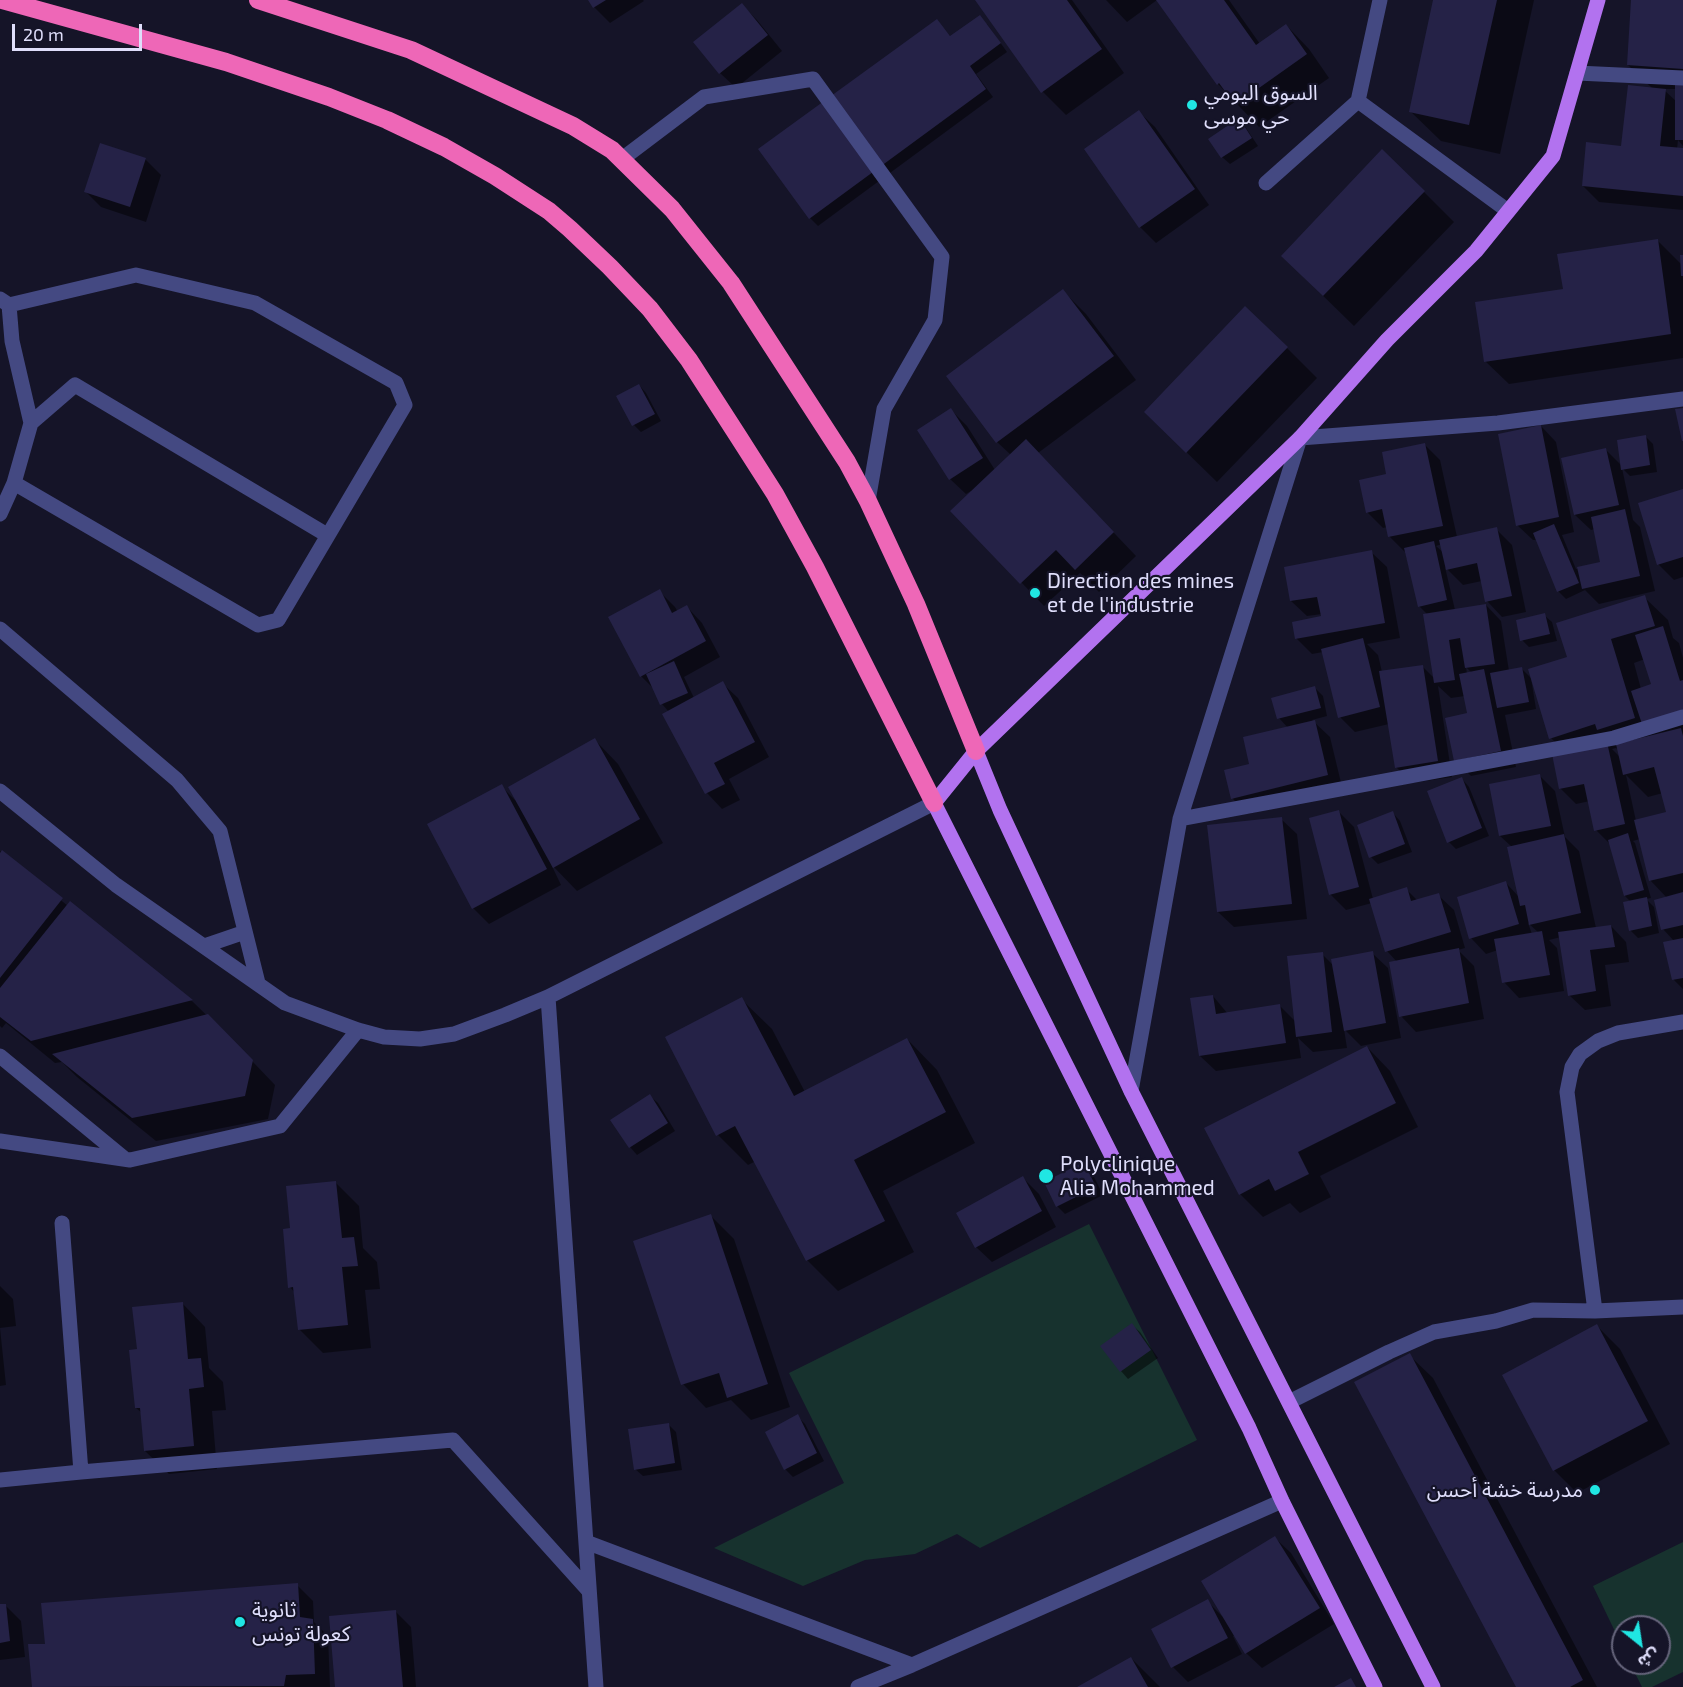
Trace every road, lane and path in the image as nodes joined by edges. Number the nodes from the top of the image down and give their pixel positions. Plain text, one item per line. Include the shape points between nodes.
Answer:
1 (2, 0) edge
2 (258, 0) edge
3 (1380, 0) edge
4 (1598, 0) edge
5 (1577, 73) junction
6 (1683, 78) edge
7 (1358, 101) junction
8 (622, 159) junction
9 (1266, 183) dead end
10 (1508, 211) junction
11 (5, 302) edge
12 (6, 345) edge
13 (1683, 399) edge
14 (31, 423) junction
15 (1300, 438) junction
16 (14, 483) junction
17 (868, 501) junction
18 (0, 514) edge
19 (327, 535) junction
20 (0, 629) edge
21 (1683, 717) edge
22 (976, 751) junction
23 (0, 791) edge
24 (934, 803) junction
25 (1180, 819) junction
26 (245, 932) junction
27 (204, 946) junction
28 (258, 983) junction
29 (548, 997) junction
30 (1683, 1022) edge
31 (358, 1030) junction
32 (0, 1056) edge
33 (1131, 1091) junction
34 (0, 1141) edge
35 (125, 1159) junction
36 (62, 1222) dead end
37 (1683, 1307) edge
38 (1594, 1311) junction
39 (1289, 1402) junction
40 (81, 1472) junction
41 (0, 1480) edge
42 (1282, 1501) junction
43 (586, 1542) junction
44 (589, 1592) junction
45 (912, 1665) junction
46 (596, 1687) edge
47 (858, 1687) edge
48 (1375, 1687) edge
49 (1433, 1687) edge

1 - 24 highway via 226,62 387,120 495,176 570,229 650,309 689,360 775,494
2 - 8 highway via 411,50 573,126
3 - 7 street
4 - 5 main road
5 - 6 street
5 - 10 main road via 1553,156
7 - 9 street
7 - 10 street
8 - 17 highway via 672,209 731,283 841,452
8 - 17 street via 704,97 813,79 942,257 935,320 884,409
10 - 15 main road via 1476,251 1387,340
11 - 12 street
11 - 19 street via 136,275 255,303 396,383 405,405
12 - 14 street
13 - 15 street via 1498,423
14 - 16 street
14 - 19 street via 75,386
15 - 22 main road
15 - 25 street
16 - 18 street
16 - 19 street via 258,625 278,620
17 - 22 highway via 916,604
20 - 26 street via 177,780 220,831
21 - 25 street via 1614,738
22 - 24 main road
22 - 33 main road
23 - 27 street via 116,885
24 - 29 street
24 - 42 main road via 1249,1428
25 - 33 street
26 - 27 street
26 - 28 street
27 - 28 street
28 - 31 street via 285,1003
29 - 31 street via 454,1034 420,1039 384,1037
29 - 43 street
30 - 38 street via 1598,1041 1580,1054 1572,1067 1567,1092
31 - 35 street via 280,1126
32 - 35 street
33 - 39 main road
34 - 35 street
36 - 40 street
37 - 38 street
38 - 39 street via 1533,1310 1434,1332
39 - 49 main road
40 - 41 street
40 - 44 street via 453,1440
42 - 45 street
42 - 48 main road
43 - 44 street
43 - 45 street
44 - 46 street
45 - 47 street

